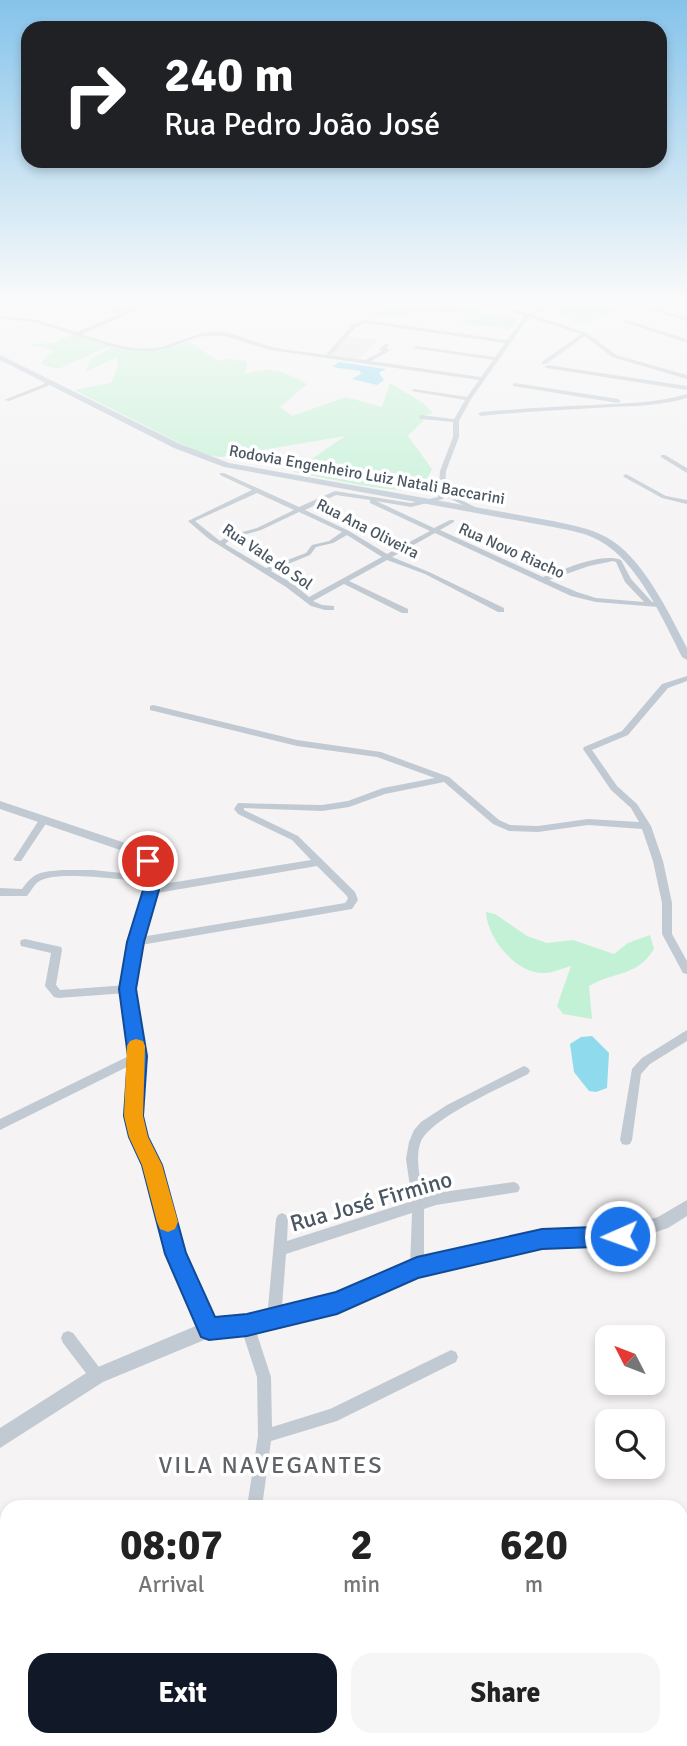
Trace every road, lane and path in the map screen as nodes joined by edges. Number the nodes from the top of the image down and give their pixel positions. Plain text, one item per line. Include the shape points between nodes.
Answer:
1 (47, 381) edge
2 (48, 381) edge
3 (480, 381) edge
4 (647, 381) edge
5 (515, 385) dead end
6 (687, 388) edge
7 (414, 391) dead end
8 (687, 396) edge
9 (468, 399) junction
10 (7, 400) dead end
11 (639, 404) junction
12 (481, 414) dead end
13 (421, 417) dead end
14 (456, 421) junction
15 (663, 456) dead end
16 (687, 471) edge
17 (222, 474) dead end
18 (626, 476) dead end
19 (442, 488) junction
20 (257, 490) junction
21 (360, 496) junction
22 (428, 501) junction
23 (687, 502) edge
24 (299, 509) junction
25 (477, 510) junction
26 (452, 521) dead end
27 (435, 531) junction
28 (347, 532) junction
29 (222, 543) junction
30 (387, 557) junction
31 (266, 571) junction
32 (543, 580) junction
33 (346, 582) junction
34 (309, 600) junction
35 (654, 604) junction
36 (331, 608) dead end
37 (501, 610) dead end
38 (405, 611) dead end
39 (687, 657) edge
40 (687, 678) edge
41 (153, 708) dead end
42 (446, 779) junction
43 (0, 805) edge
44 (44, 820) junction
45 (646, 826) junction
46 (18, 859) dead end
47 (317, 862) junction
48 (150, 885) junction
49 (0, 892) edge
50 (135, 942) junction
51 (25, 943) dead end
52 (687, 970) edge
53 (127, 989) junction
54 (687, 1035) edge
55 (137, 1056) junction
56 (524, 1070) dead end
57 (0, 1125) edge
58 (626, 1140) dead end
59 (514, 1188) dead end
60 (418, 1205) junction
61 (687, 1207) edge
62 (282, 1219) dead end
63 (281, 1249) junction
64 (417, 1268) junction
65 (274, 1319) junction
66 (247, 1325) junction
67 (209, 1329) junction
68 (68, 1338) dead end
69 (451, 1357) dead end
70 (97, 1376) junction
71 (265, 1436) junction
72 (0, 1440) edge
73 (255, 1500) edge

1 - 10 street
2 - 22 main road, Rodovia Engenheiro Luiz Natali Baccarini via 227,466
3 - 9 street
4 - 6 street
5 - 11 street
7 - 9 street
8 - 11 street
9 - 14 street
11 - 12 street
13 - 14 street
14 - 19 street
15 - 16 street
17 - 20 street, Rua Ana Oliveira
18 - 23 street via 663,497
19 - 22 street via 440,498
19 - 25 street
20 - 24 street, Rua Ana Oliveira
20 - 29 street, Rua Vale do Sol via 191,522
21 - 22 street via 411,505
21 - 24 street via 339,493
21 - 27 street, Rua Novo Riacho
22 - 25 main road, Rodovia Engenheiro Luiz Natali Baccarini
24 - 28 street, Rua Ana Oliveira
24 - 29 street
25 - 35 main road, Rodovia Engenheiro Luiz Natali Baccarini via 575,529 611,544 643,581
26 - 27 street
27 - 30 street
27 - 32 street, Rua Novo Riacho
28 - 30 street, Rua Ana Oliveira
28 - 31 street
29 - 31 street, Rua Vale do Sol
30 - 33 street
30 - 37 street, Rua Ana Oliveira
31 - 34 street, Rua Vale do Sol
32 - 35 street, Rua Novo Riacho via 596,600
32 - 35 street via 614,559
33 - 34 street
33 - 38 street
34 - 36 street, Rua Vale do Sol via 323,609
35 - 39 main road, Rodovia Engenheiro Luiz Natali Baccarini
40 - 45 street via 665,686 625,733 587,749
41 - 42 street via 298,743 378,754
42 - 45 street via 509,828 588,822
42 - 47 street via 322,808 241,805 241,812 295,838
43 - 44 street
44 - 46 street
44 - 48 street via 139,852 148,861
45 - 52 street via 667,903 667,934
47 - 48 street
47 - 50 street via 352,895 348,906
48 - 49 street via 77,874 41,876 24,893
48 - 50 street
50 - 53 street
51 - 53 street via 57,950 50,986 58,994
53 - 55 street
54 - 58 street via 635,1072
55 - 57 street
55 - 67 street via 134,1116 139,1137 152,1165 176,1254
56 - 60 street via 419,1132 412,1161
59 - 60 street, Rua José Firmino
60 - 63 street, Rua José Firmino
60 - 64 street
61 - 64 street via 662,1223 620,1236 542,1239
62 - 63 street
63 - 65 street
64 - 65 street via 337,1303
65 - 66 street
66 - 67 street
66 - 71 street via 264,1377
67 - 70 street
68 - 70 street
69 - 71 street via 332,1416
70 - 72 street
71 - 73 street

